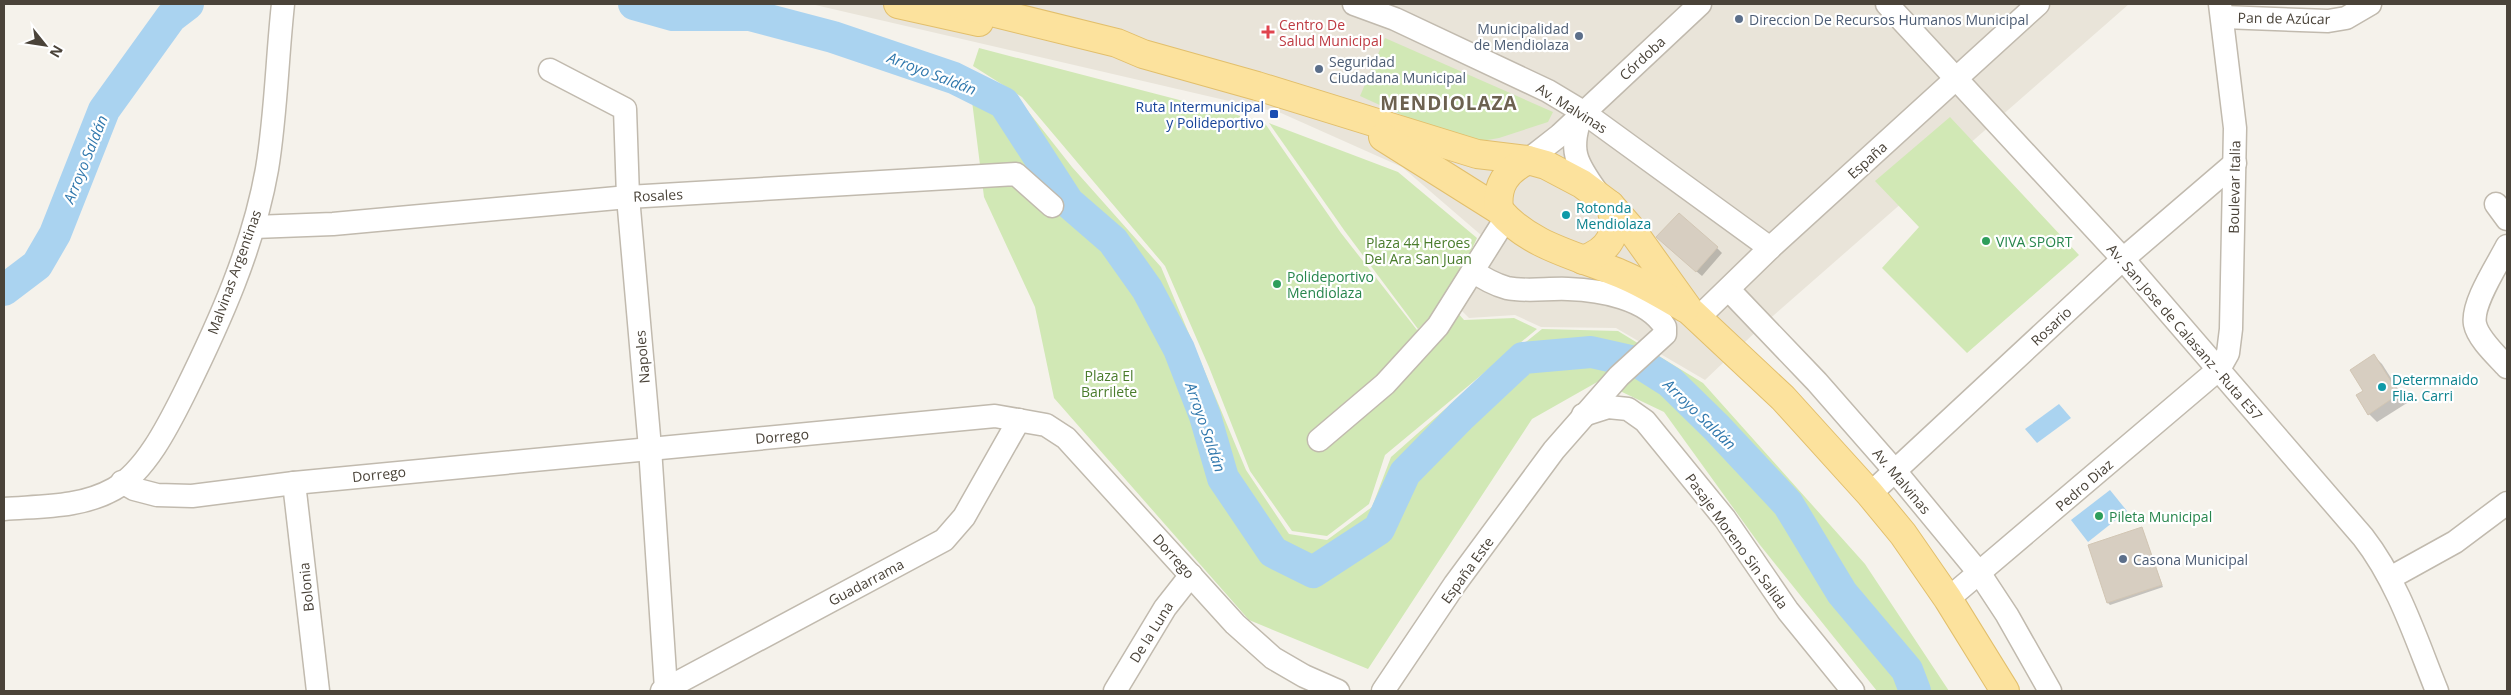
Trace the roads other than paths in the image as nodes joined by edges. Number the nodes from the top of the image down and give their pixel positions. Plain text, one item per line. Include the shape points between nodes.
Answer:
1 (898, 4) edge
2 (959, 4) edge
3 (1700, 4) edge
4 (1887, 4) edge
5 (2038, 4) edge
6 (2370, 4) edge
7 (1365, 5) edge
8 (282, 10) edge
9 (2222, 10) edge
10 (1143, 54) junction
11 (550, 70) dead end
12 (1956, 80) junction
13 (1583, 112) junction
14 (1343, 114) junction
15 (1528, 160) junction
16 (2235, 162) junction
17 (628, 197) junction
18 (1604, 200) junction
19 (1052, 206) dead end
20 (1502, 214) junction
21 (254, 227) junction
22 (2507, 246) edge
23 (1770, 248) junction
24 (2123, 259) junction
25 (1583, 260) junction
26 (1473, 271) junction
27 (1729, 290) junction
28 (1693, 314) junction
29 (2507, 367) edge
30 (2219, 370) junction
31 (1583, 415) junction
32 (1019, 420) junction
33 (1319, 440) dead end
34 (650, 448) junction
35 (1895, 472) junction
36 (122, 482) junction
37 (294, 483) junction
38 (1870, 494) junction
39 (2507, 503) edge
40 (4, 509) edge
41 (1980, 574) junction
42 (1191, 575) junction
43 (2390, 578) junction
44 (1948, 599) junction
45 (664, 690) edge
46 (318, 691) edge
47 (1115, 691) edge
48 (1338, 691) edge
49 (1383, 691) edge
50 (1853, 691) edge
51 (2005, 691) edge
52 (2050, 691) edge
53 (2437, 691) edge

1 - 10 main road via 1116,52
2 - 10 main road via 1117,43
3 - 13 street, Córdoba
4 - 12 street, Av. San Jose de Calasanz - Ruta E57
5 - 12 street, España
6 - 9 street, Pan de Azúcar via 2346,18 2328,21
7 - 13 street, Av. Malvinas via 1548,91
8 - 21 street, Malvinas Argentinas via 267,169
9 - 16 street, Boulevar Italia via 2235,128
10 - 14 main road
11 - 17 street, Napoles via 625,109
12 - 23 street, España
12 - 24 street, Av. San Jose de Calasanz - Ruta E57
13 - 15 street, Córdoba
13 - 18 street via 1575,132 1576,158
13 - 23 street, Av. Malvinas
14 - 15 main road via 1477,154
14 - 20 main road
15 - 18 main road via 1562,173
15 - 20 main road via 1510,171 1503,180 1498,198
16 - 24 street, Rosario
16 - 30 street, Boulevar Italia via 2232,329 2228,353
17 - 19 street, Rosales via 1016,174
17 - 21 street, Rosales via 333,224
17 - 34 street, Napoles
18 - 25 main road via 1615,218 1614,229 1610,240 1598,253
18 - 28 main road via 1651,254
20 - 25 main road via 1560,252
20 - 26 street
21 - 36 street, Malvinas Argentinas via 220,321 174,414 146,459
22 - 29 street via 2477,306 2475,322 2478,332
23 - 27 street, España
24 - 30 street, Av. San Jose de Calasanz - Ruta E57
24 - 35 street, Rosario
25 - 28 main road via 1641,283
26 - 31 street, España Este via 1487,281 1509,288 1596,292 1635,303 1653,313 1665,327 1665,334 1660,340 1618,376
26 - 33 street via 1438,326 1392,376
27 - 28 street, España
27 - 35 street, Av. Malvinas via 1817,382
28 - 38 main road via 1783,398
30 - 41 street, Pedro Diaz
30 - 43 street, Av. San Jose de Calasanz - Ruta E57 via 2363,537
31 - 49 street, España Este via 1455,584
31 - 50 street, Pasaje Moreno Sin Salida via 1608,407 1628,409 1646,421 1725,519 1788,611
32 - 34 street, Dorrego via 995,416
32 - 42 street, Dorrego via 1046,425 1066,438
32 - 45 street, Guadarrama via 964,517 944,540
34 - 37 street, Dorrego
34 - 45 street, Napoles
35 - 38 street, Rosario
35 - 41 street, Av. Malvinas
36 - 37 street, Dorrego via 157,495 192,496
36 - 40 street, Malvinas Argentinas via 78,503
37 - 46 street, Bolonia
38 - 44 main road via 1903,534
39 - 43 street via 2455,542
41 - 44 street, Pedro Diaz
41 - 52 street, Av. Malvinas
42 - 47 street, De la Luna via 1165,608
42 - 48 street, Dorrego via 1235,624 1273,658
43 - 53 street, Av. San Jose de Calasanz - Ruta E57
44 - 51 main road

